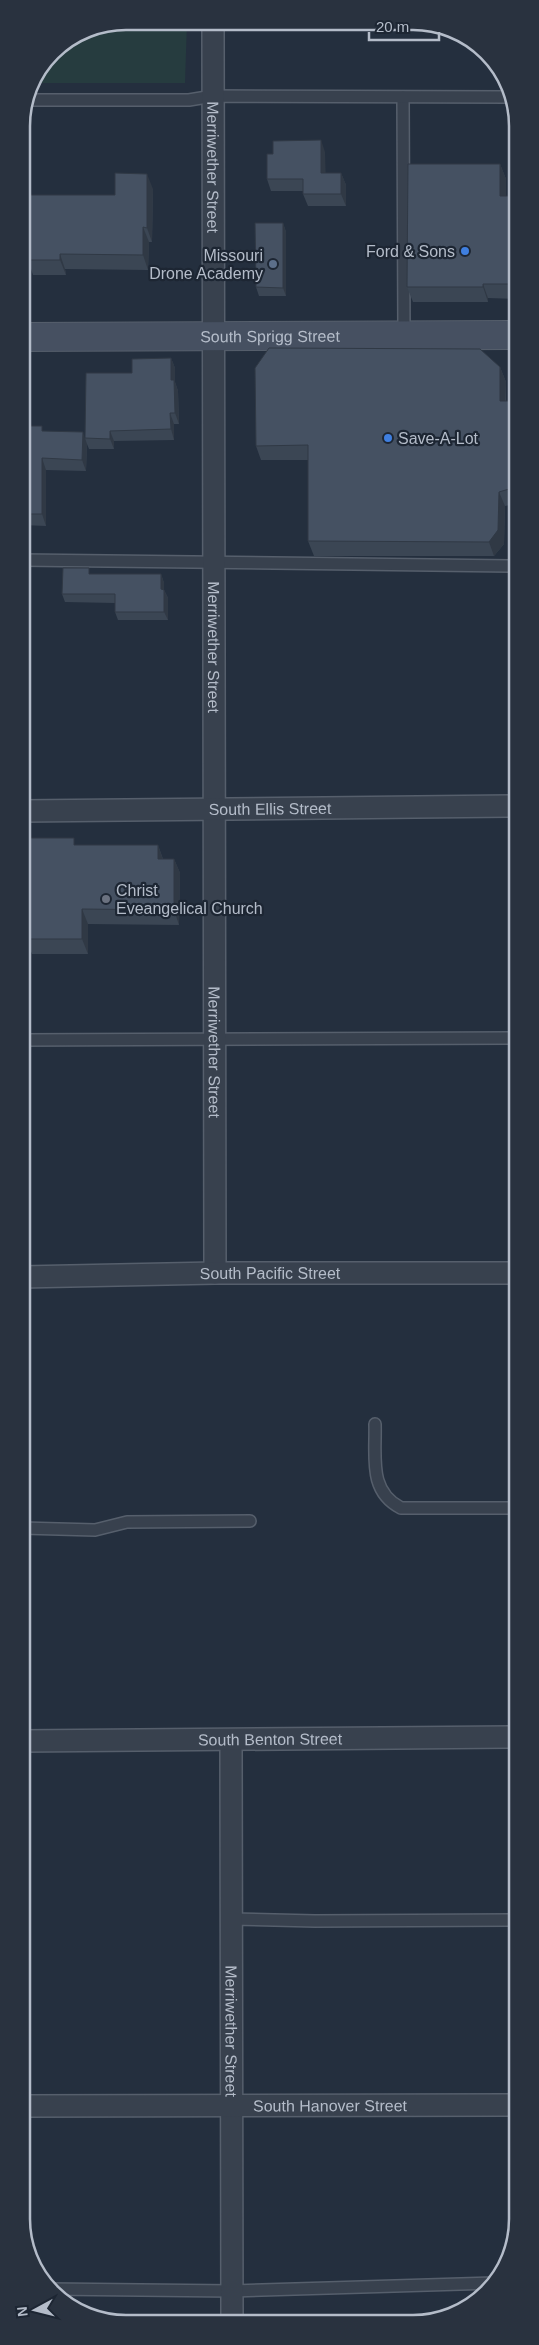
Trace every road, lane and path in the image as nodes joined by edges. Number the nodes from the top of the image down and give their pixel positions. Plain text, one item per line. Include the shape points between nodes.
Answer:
1 (213, 30) edge
2 (213, 96) junction
3 (403, 97) junction
4 (505, 97) edge
5 (33, 100) edge
6 (214, 335) junction
7 (404, 335) junction
8 (509, 335) edge
9 (30, 337) edge
10 (30, 560) edge
11 (214, 563) junction
12 (509, 566) edge
13 (509, 806) edge
14 (214, 809) junction
15 (30, 811) edge
16 (509, 1038) edge
17 (30, 1040) edge
18 (215, 1040) junction
19 (215, 1273) junction
20 (509, 1274) edge
21 (30, 1276) edge
22 (375, 1424) dead end
23 (509, 1508) edge
24 (250, 1521) dead end
25 (30, 1528) edge
26 (509, 1737) edge
27 (231, 1740) junction
28 (30, 1741) edge
29 (231, 1919) junction
30 (509, 1920) edge
31 (509, 2105) edge
32 (30, 2106) edge
33 (231, 2106) junction
34 (484, 2283) edge
35 (61, 2289) edge
36 (232, 2291) junction
37 (232, 2315) edge

1 - 2 street, Merriwether Street
2 - 3 lane
2 - 5 lane via 189,100
2 - 6 street, Merriwether Street
3 - 4 lane
3 - 7 lane
6 - 7 main road, South Sprigg Street
6 - 9 main road, South Sprigg Street
6 - 11 street, Merriwether Street
7 - 8 main road, South Sprigg Street
10 - 11 lane
11 - 12 lane
11 - 14 street, Merriwether Street
13 - 14 street, South Ellis Street
14 - 15 street, South Ellis Street
14 - 18 street, Merriwether Street
16 - 18 lane
17 - 18 lane
18 - 19 street, Merriwether Street
19 - 20 street, South Pacific Street
19 - 21 street, South Pacific Street
22 - 23 lane via 376,1474 380,1490 389,1502 401,1508
24 - 25 lane via 127,1522 95,1530
26 - 27 street, South Benton Street
27 - 28 street, South Benton Street
27 - 29 street, Merriwether Street
29 - 30 lane
29 - 33 street, Merriwether Street
31 - 33 street, South Hanover Street
32 - 33 street, South Hanover Street
33 - 36 street, Merriwether Street
34 - 36 lane
35 - 36 lane
36 - 37 street, Merriwether Street

